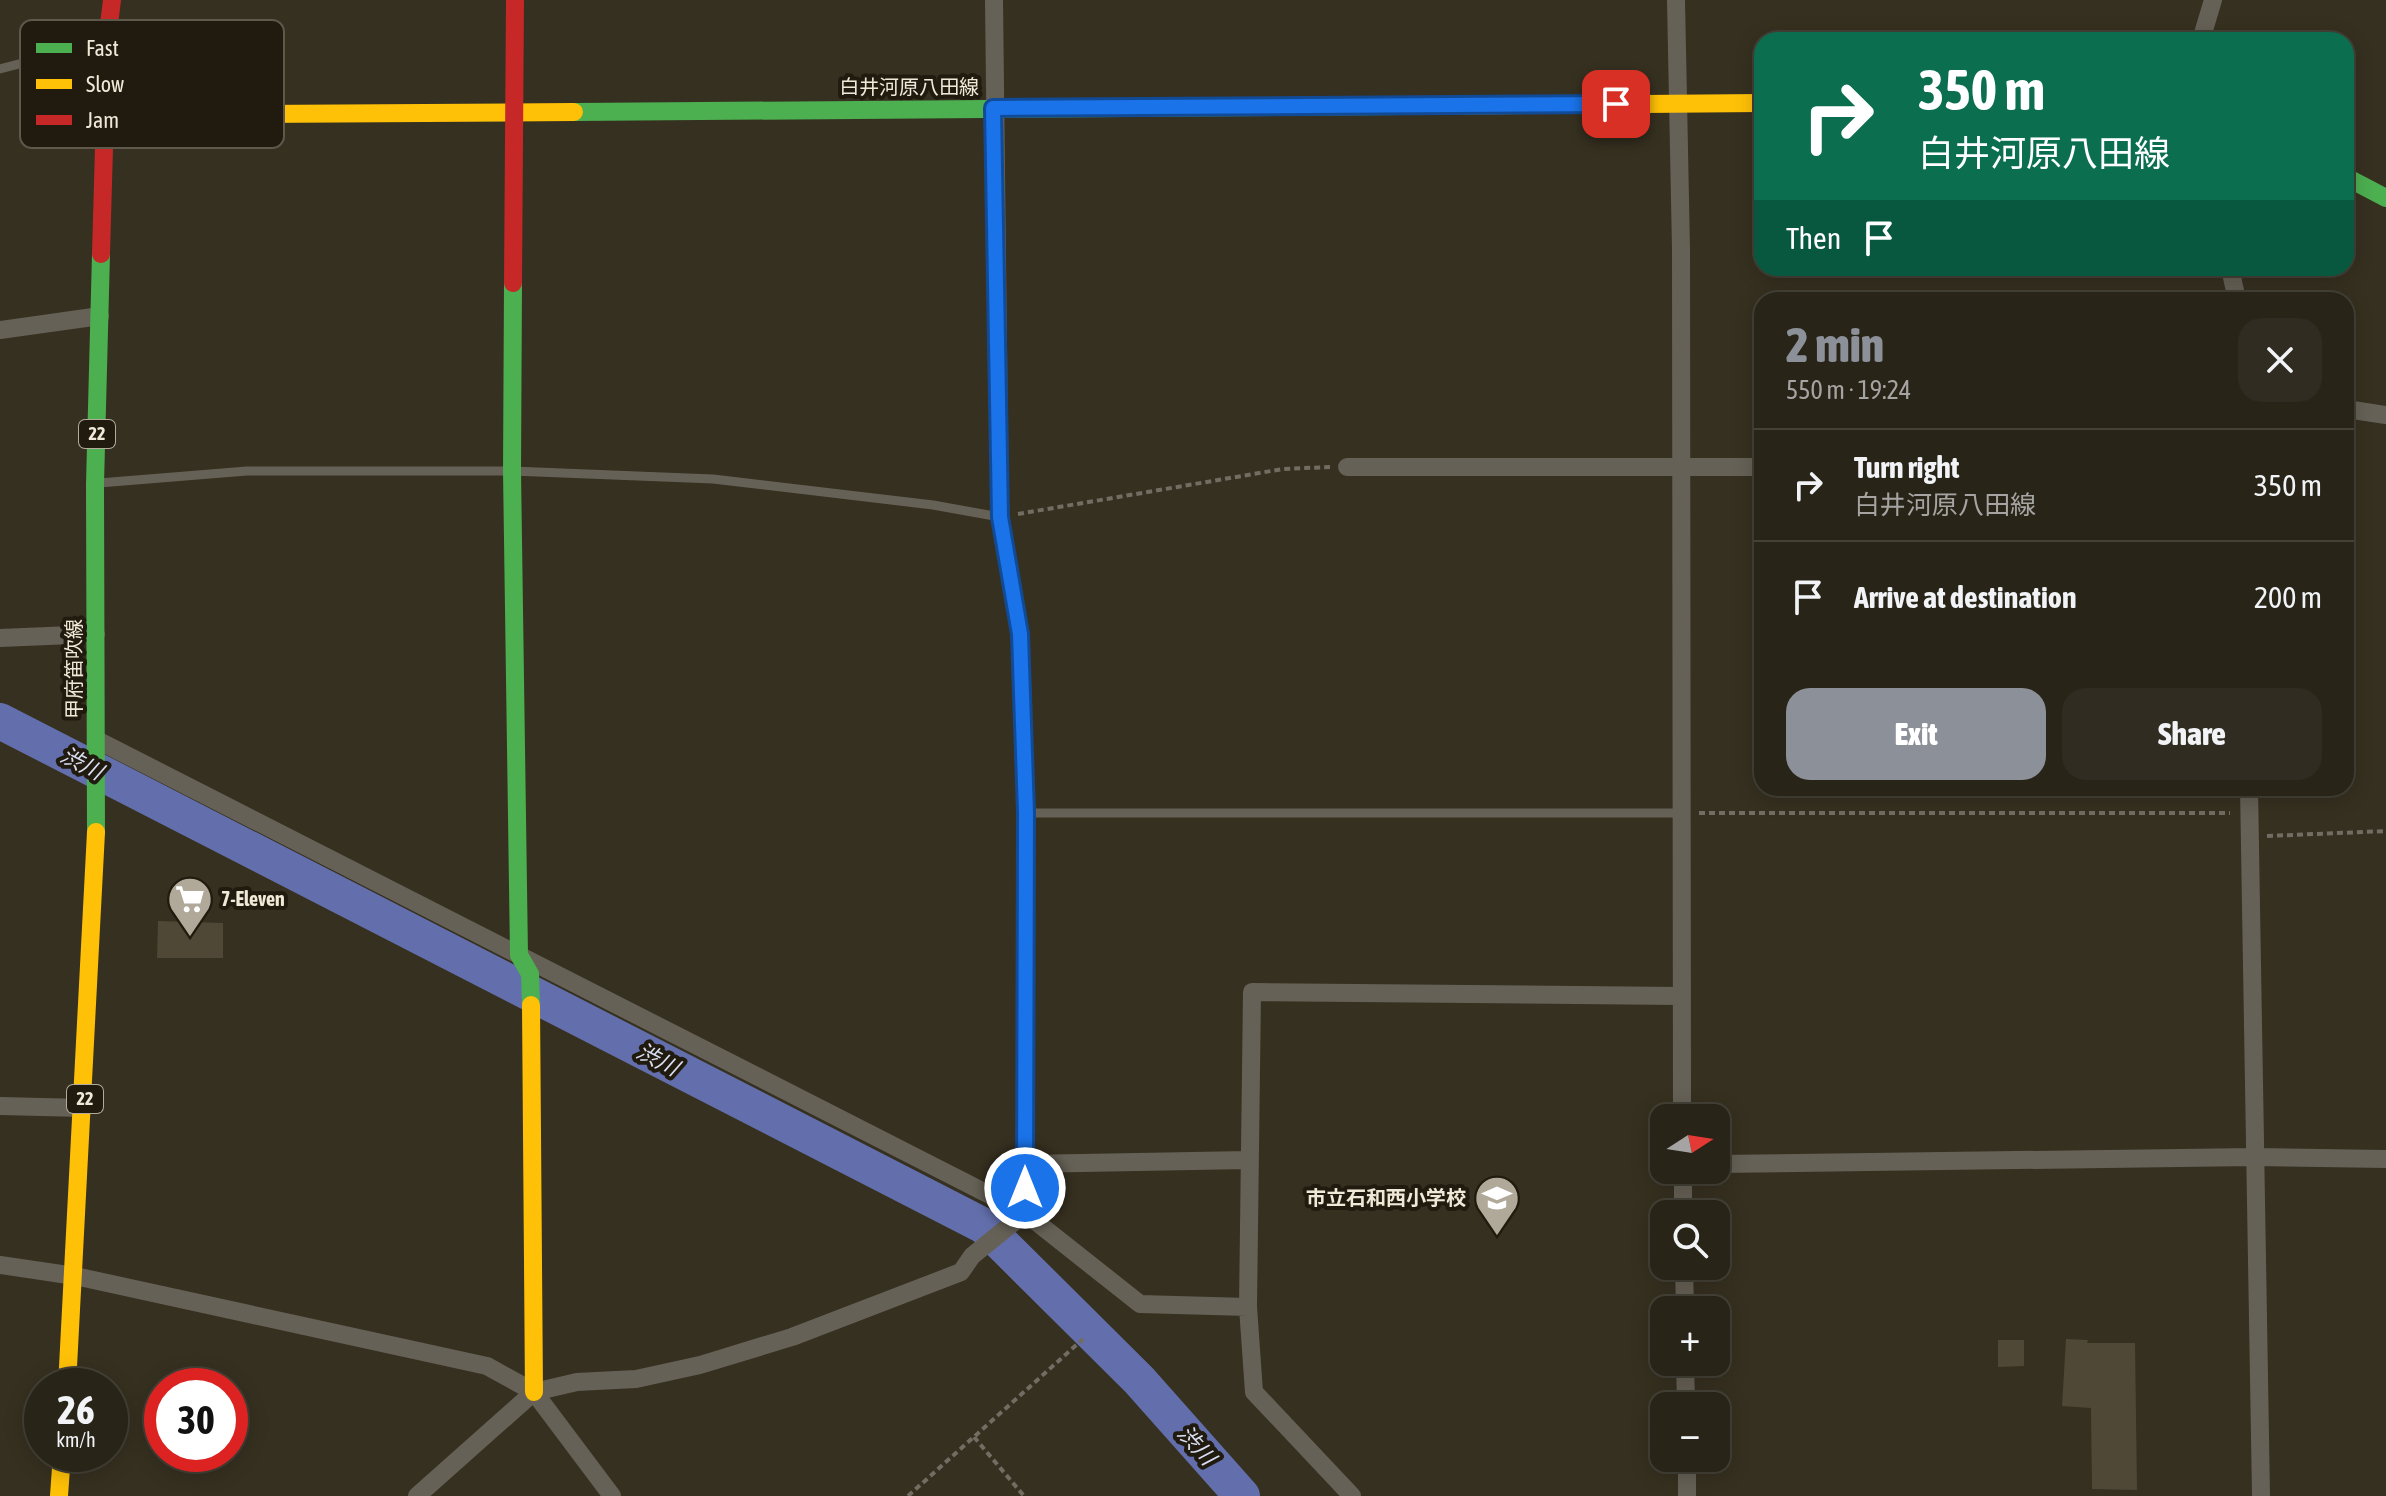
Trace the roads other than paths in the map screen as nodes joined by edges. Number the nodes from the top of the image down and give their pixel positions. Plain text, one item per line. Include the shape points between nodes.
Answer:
1 (112, 0) edge
2 (515, 0) edge
3 (994, 0) edge
4 (1676, 0) edge
5 (2213, 0) edge
6 (110, 20) edge
7 (2203, 32) edge
8 (20, 64) edge
9 (0, 69) edge
10 (1677, 103) junction
11 (1754, 103) edge
12 (993, 108) junction
13 (513, 113) junction
14 (284, 114) edge
15 (104, 148) edge
16 (2354, 181) edge
17 (2386, 198) edge
18 (100, 316) junction
19 (0, 330) edge
20 (2354, 410) edge
21 (2386, 415) edge
22 (1347, 467) road end
23 (1680, 467) junction
24 (1754, 467) edge
25 (512, 471) junction
26 (95, 484) junction
27 (1000, 517) junction
28 (96, 634) junction
29 (0, 638) edge
30 (97, 747) junction
31 (2249, 796) edge
32 (1026, 813) junction
33 (1682, 813) junction
34 (519, 955) junction
35 (1680, 996) junction
36 (1682, 1104) edge
37 (0, 1106) edge
38 (84, 1108) junction
39 (2254, 1157) junction
40 (2386, 1159) edge
41 (1248, 1160) junction
42 (1026, 1164) junction
43 (1730, 1164) edge
44 (1025, 1213) junction
45 (0, 1265) edge
46 (75, 1276) junction
47 (1248, 1307) junction
48 (68, 1368) edge
49 (534, 1392) junction
50 (61, 1472) edge
51 (1687, 1472) edge
52 (59, 1496) edge
53 (417, 1496) edge
54 (612, 1496) edge
55 (1352, 1496) edge
56 (1687, 1496) edge
57 (2261, 1496) edge

1 - 6 main road, 甲府笛吹線 / 22
2 - 13 main road
3 - 12 street
4 - 10 street
5 - 7 street
8 - 9 lane
10 - 11 main road, 白井河原八田線
10 - 12 main road, 白井河原八田線
10 - 23 street
12 - 13 main road, 白井河原八田線
12 - 27 street
13 - 14 main road, 白井河原八田線
13 - 25 main road
15 - 18 main road, 甲府笛吹線 / 22
16 - 17 main road
18 - 19 street
18 - 26 main road, 甲府笛吹線 / 22
20 - 21 street
22 - 23 street
23 - 24 street
23 - 33 street
25 - 26 lane via 247,471
25 - 27 lane via 713,479
25 - 34 main road
26 - 28 main road, 甲府笛吹線 / 22
27 - 32 street via 1020,634
28 - 29 street
28 - 30 main road, 甲府笛吹線 / 22
30 - 34 street
30 - 38 main road, 甲府笛吹線 / 22
31 - 39 street
32 - 33 lane
32 - 42 street
33 - 35 street
34 - 44 street
34 - 49 main road via 530,974
35 - 36 street
35 - 41 street via 1252,992
37 - 38 street
38 - 46 main road, 甲府笛吹線 / 22
39 - 40 street
39 - 43 street
39 - 57 street
41 - 42 street
41 - 47 street
42 - 44 street
44 - 47 street via 1140,1304
44 - 49 street via 972,1256 961,1272 792,1337 636,1379 577,1382
45 - 46 street
46 - 48 main road, 甲府笛吹線 / 22
46 - 49 street via 487,1366
47 - 55 street via 1254,1392
49 - 53 street
49 - 54 street
50 - 52 main road
51 - 56 street

